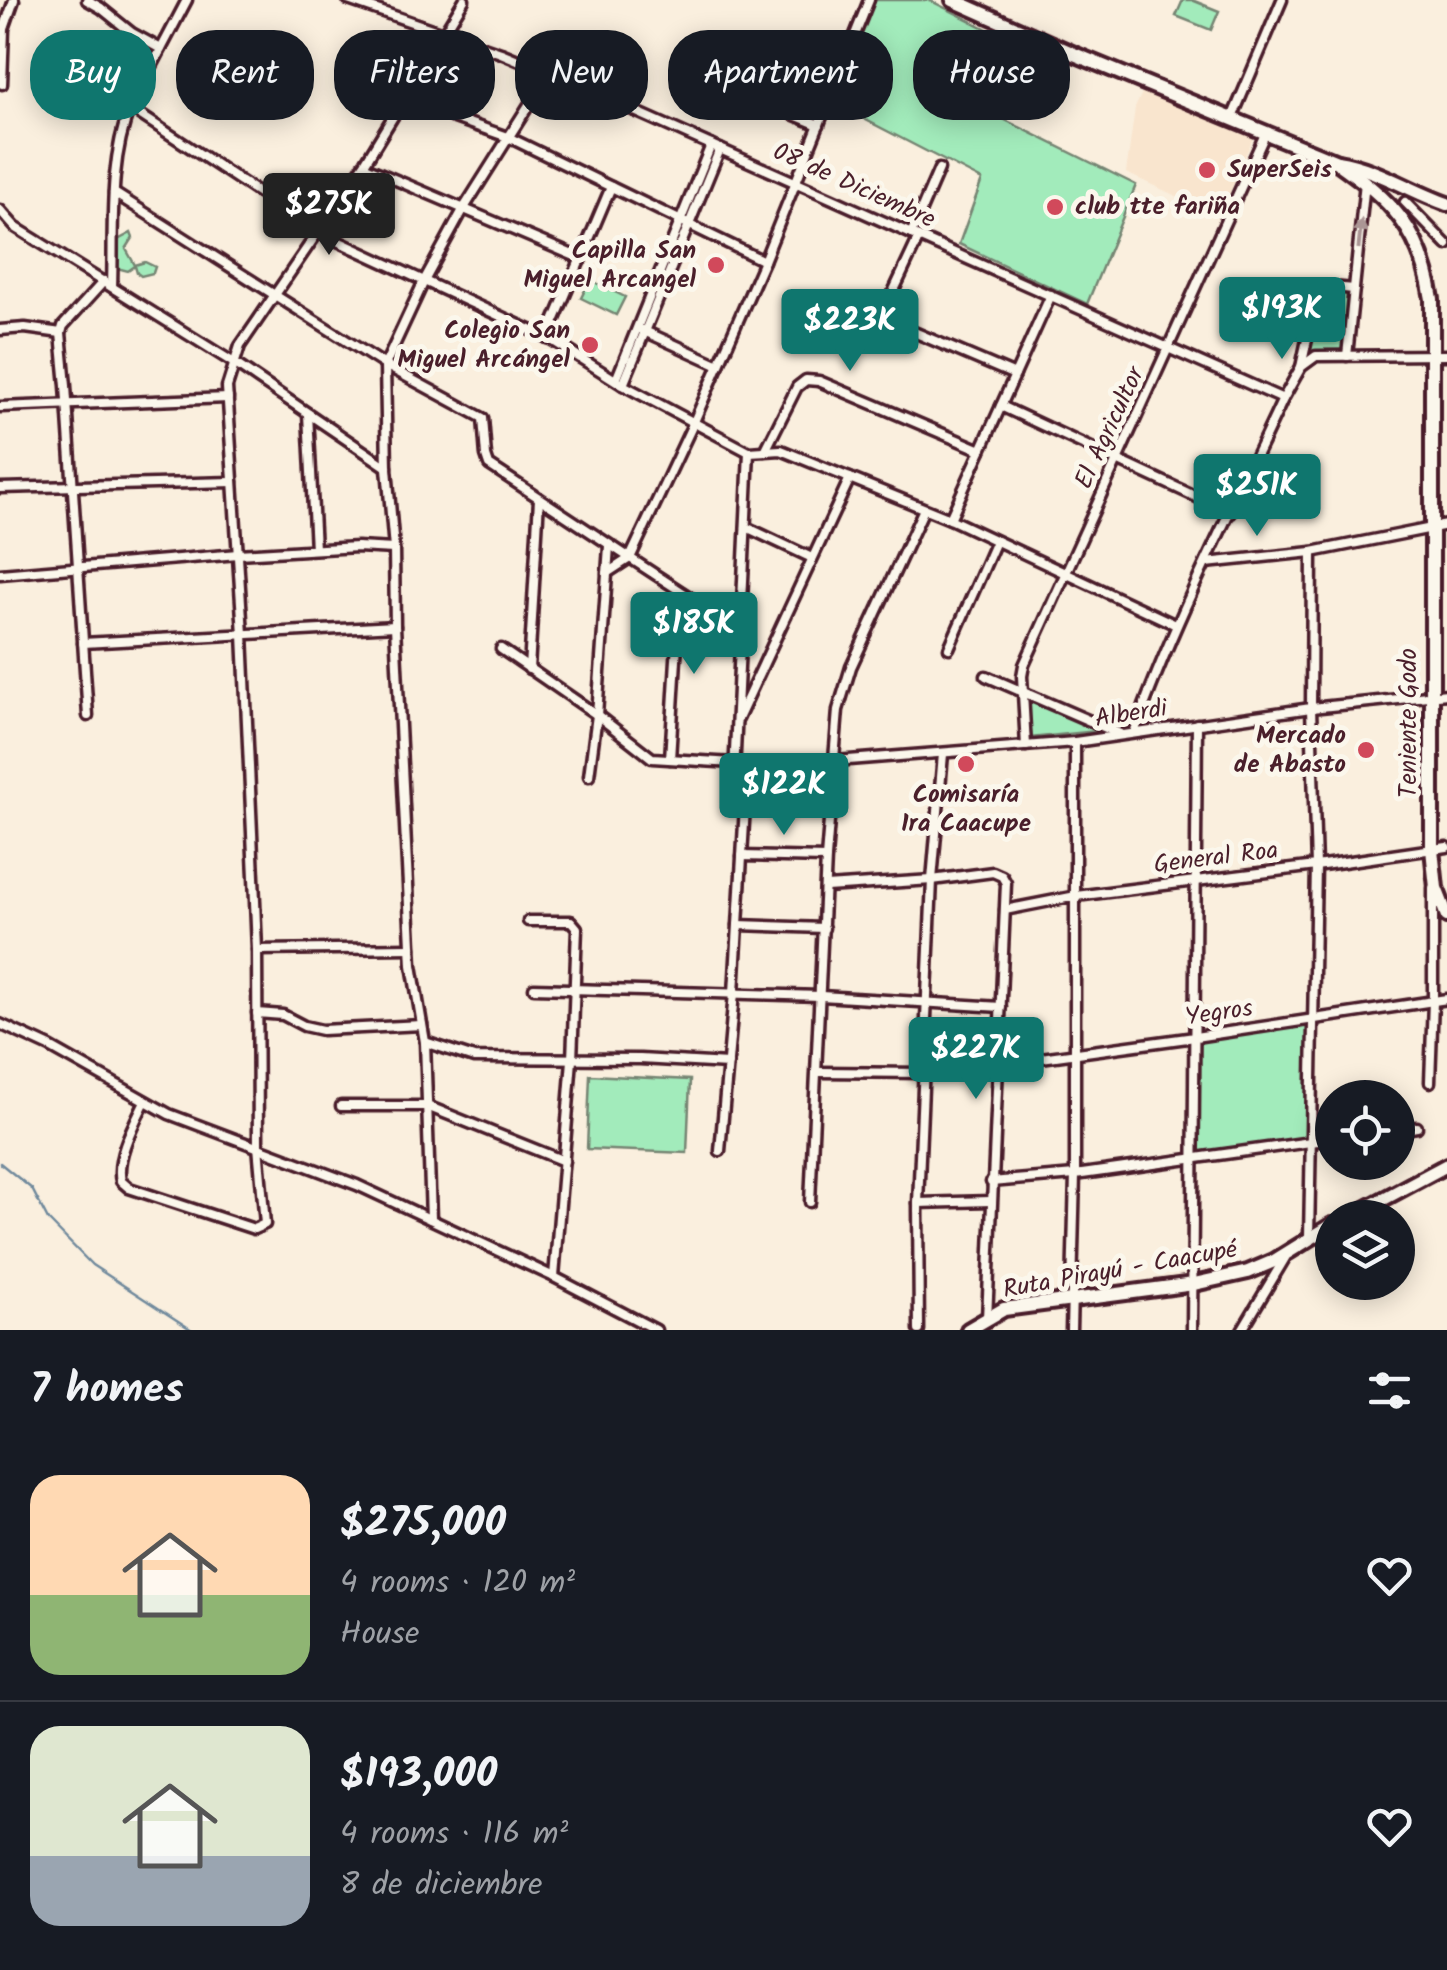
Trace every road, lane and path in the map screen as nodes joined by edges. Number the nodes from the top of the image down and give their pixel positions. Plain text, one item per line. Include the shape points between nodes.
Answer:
1 (14, 0) edge
2 (88, 0) edge
3 (188, 0) edge
4 (348, 0) edge
5 (464, 0) edge
6 (869, 0) edge
7 (953, 0) edge
8 (1282, 0) edge
9 (2, 27) edge
10 (433, 30) edge
11 (446, 30) edge
12 (162, 49) junction
13 (156, 60) edge
14 (2, 84) edge
15 (648, 117) edge
16 (1232, 118) junction
17 (127, 120) edge
18 (148, 120) edge
19 (391, 120) edge
20 (460, 120) edge
21 (519, 120) edge
22 (809, 120) edge
23 (819, 124) junction
24 (1266, 132) junction
25 (508, 137) junction
26 (716, 147) junction
27 (1337, 162) junction
28 (363, 166) junction
29 (939, 169) dead end
30 (796, 182) junction
31 (1365, 182) junction
32 (611, 187) junction
33 (114, 193) junction
34 (1405, 202) junction
35 (1446, 204) edge
36 (464, 208) junction
37 (0, 210) edge
38 (1401, 218) junction
39 (685, 222) junction
40 (318, 232) junction
41 (915, 235) junction
42 (1447, 245) edge
43 (582, 259) junction
44 (764, 260) junction
45 (424, 281) junction
46 (108, 284) junction
47 (1354, 290) junction
48 (276, 294) junction
49 (1050, 295) junction
50 (841, 300) dead end
51 (881, 318) junction
52 (0, 330) edge
53 (641, 330) junction
54 (61, 333) junction
55 (548, 338) junction
56 (1168, 349) junction
57 (1432, 354) junction
58 (1447, 355) edge
59 (1347, 356) junction
60 (234, 363) junction
61 (386, 365) junction
62 (719, 365) junction
63 (1301, 368) junction
64 (1015, 375) junction
65 (619, 382) junction
66 (228, 398) junction
67 (1283, 399) junction
68 (68, 404) junction
69 (1001, 406) junction
70 (0, 408) edge
71 (308, 413) junction
72 (693, 424) junction
73 (981, 450) junction
74 (764, 451) junction
75 (750, 452) junction
76 (1117, 462) junction
77 (387, 468) junction
78 (850, 478) junction
79 (233, 482) junction
80 (73, 485) junction
81 (0, 488) edge
82 (539, 498) junction
83 (924, 508) junction
84 (1230, 512) junction
85 (950, 520) junction
86 (1447, 525) edge
87 (746, 527) junction
88 (1432, 527) junction
89 (996, 541) junction
90 (609, 546) junction
91 (315, 549) junction
92 (394, 550) junction
93 (1312, 552) junction
94 (238, 554) junction
95 (630, 558) junction
96 (812, 558) junction
97 (1206, 563) junction
98 (78, 567) junction
99 (608, 573) junction
100 (1066, 573) junction
101 (0, 574) edge
102 (680, 593) junction
103 (1176, 625) junction
104 (395, 626) junction
105 (740, 630) junction
106 (242, 634) junction
107 (83, 643) junction
108 (950, 648) dead end
109 (501, 650) dead end
110 (529, 669) junction
111 (986, 676) dead end
112 (1023, 690) junction
113 (1447, 694) edge
114 (1431, 696) junction
115 (1311, 708) junction
116 (88, 716) dead end
117 (597, 716) junction
118 (736, 723) junction
119 (1197, 724) junction
120 (1134, 732) junction
121 (1122, 735) junction
122 (1075, 742) junction
123 (1026, 746) junction
124 (942, 754) junction
125 (670, 759) junction
126 (836, 761) junction
127 (734, 763) junction
128 (590, 776) dead end
129 (746, 790) junction
130 (832, 794) junction
131 (1440, 848) edge
132 (742, 856) junction
133 (826, 858) junction
134 (1316, 866) junction
135 (932, 880) junction
136 (1195, 881) junction
137 (826, 887) junction
138 (1076, 896) junction
139 (1005, 910) junction
140 (1447, 916) edge
141 (528, 921) dead end
142 (738, 925) junction
143 (824, 928) junction
144 (412, 948) junction
145 (257, 950) junction
146 (534, 988) dead end
147 (576, 989) junction
148 (734, 992) junction
149 (820, 996) junction
150 (1447, 999) edge
151 (1434, 1001) junction
152 (928, 1004) junction
153 (1001, 1007) junction
154 (257, 1013) junction
155 (1315, 1019) junction
156 (0, 1024) edge
157 (422, 1025) junction
158 (1194, 1038) junction
159 (425, 1042) junction
160 (1075, 1053) junction
161 (572, 1060) junction
162 (728, 1064) junction
163 (997, 1064) junction
164 (818, 1072) junction
165 (926, 1074) junction
166 (1430, 1082) dead end
167 (146, 1101) junction
168 (341, 1106) dead end
169 (427, 1106) junction
170 (1312, 1142) junction
171 (1315, 1142) edge
172 (258, 1146) junction
173 (720, 1152) dead end
174 (1194, 1157) junction
175 (564, 1161) junction
176 (1447, 1166) edge
177 (1075, 1175) junction
178 (992, 1182) junction
179 (1382, 1200) edge
180 (991, 1201) junction
181 (810, 1202) dead end
182 (918, 1203) junction
183 (432, 1219) junction
184 (1315, 1235) edge
185 (1310, 1238) junction
186 (1290, 1250) junction
187 (554, 1277) junction
188 (1194, 1284) junction
189 (1072, 1300) junction
190 (987, 1319) junction
191 (656, 1330) edge
192 (919, 1330) edge
193 (968, 1330) edge
194 (1071, 1330) edge
195 (1192, 1330) edge
196 (1242, 1330) edge

1 - 9 street
2 - 12 street
3 - 12 street
4 - 10 street, 08 de Diciembre
5 - 11 street
6 - 23 street
7 - 16 main road
8 - 16 street
9 - 14 street
12 - 13 street
15 - 26 street, 08 de Diciembre
16 - 24 main road
17 - 33 street
18 - 40 street
19 - 28 street
20 - 25 street
21 - 25 street
22 - 23 street
23 - 30 street
24 - 27 main road
24 - 56 street, El Agricultor
25 - 32 street
25 - 36 street
26 - 30 street, 08 de Diciembre
26 - 39 street
27 - 31 main road
27 - 35 main road
28 - 36 street
28 - 40 street
29 - 41 street
30 - 41 street, 08 de Diciembre
30 - 44 street
31 - 38 main road
47 -> 31 street
32 - 39 street
32 - 43 street
33 - 46 street
33 - 48 street
34 - 35 main road via 1416,196
34 - 38 main road
34 - 42 street
36 - 43 street
36 - 45 street
37 - 46 street
38 - 57 main road via 1429,280
39 - 44 street
39 - 53 street
40 - 45 street
40 - 48 street
41 - 49 street, 08 de Diciembre
41 - 51 street
43 - 55 street
44 - 62 street
45 - 55 street
45 - 61 street
46 - 54 street
46 - 60 street
47 - 59 street
47 - 63 street via 1322,289
48 - 60 street
48 - 61 street
49 - 56 street, 08 de Diciembre
49 - 64 street
50 - 51 street
51 - 64 street
52 - 54 street
53 - 62 street
53 - 65 street
54 - 68 street
55 - 65 street
56 - 67 street, 08 de Diciembre
56 - 76 street, El Agricultor
57 - 58 street
57 - 59 street
57 - 88 main road, Teniente Godo
59 - 63 street via 1316,356
60 - 66 street
60 - 71 street
61 - 77 street
61 - 82 street via 483,418 489,464
62 - 72 street
63 - 67 street
64 - 69 street
65 - 72 street
66 - 68 street
66 - 79 street
67 - 84 street
68 - 70 street
68 - 80 street
69 - 73 street
69 - 76 street
71 - 77 street
71 - 91 street
72 - 75 street
72 - 95 street
73 - 74 street via 806,380
73 - 85 street
74 - 75 street
74 - 78 street via 781,450
75 - 87 street
76 - 84 street
76 - 100 street, El Agricultor
77 - 92 street
78 - 83 street
78 - 96 street
79 - 80 street
79 - 94 street
80 - 81 street
80 - 98 street
82 - 90 street
82 - 110 street
83 - 85 street
83 - 126 street via 851,667 838,710
84 - 97 street
85 - 89 street
86 - 88 street
87 - 96 street
87 - 105 street
88 - 93 street
88 - 114 main road, Teniente Godo
89 - 100 street
89 - 108 street
90 - 95 street
90 - 99 street
91 - 92 street
91 - 94 street
92 - 104 street
93 - 97 street
93 - 115 street
94 - 98 street
94 - 106 street
95 - 99 street
95 - 102 street
96 - 118 street
97 - 103 street
98 - 101 street
98 - 107 street
99 - 117 street
100 - 103 street
100 - 112 street, El Agricultor via 1024,665
102 - 105 street
102 - 125 street
103 - 120 street
104 - 106 street
104 - 144 street
105 - 118 street
106 - 107 street
106 - 145 street
107 - 116 street
109 - 110 street
110 - 117 street
111 - 112 street
112 - 121 street
112 - 123 street, El Agricultor
113 - 114 street, Alberdi
114 - 115 street, Alberdi
114 - 131 main road, Teniente Godo
115 - 119 street, Alberdi
115 - 134 street
117 - 125 street via 652,758
117 - 128 street
118 - 127 street
119 - 120 street, Alberdi
119 - 136 street
120 - 121 street, Alberdi
121 - 122 street, Alberdi
122 - 123 street, Alberdi
122 - 138 street
123 - 124 street, Alberdi
124 - 126 street, Alberdi
124 - 135 street
125 - 127 street
126 - 130 street
127 - 129 street via 736,784
129 - 130 street
129 - 132 street
130 - 133 street
131 - 134 street, General Roa
131 - 140 main road, Teniente Godo via 1436,888
131 - 151 street
132 - 133 street
132 - 142 street
133 - 137 street
134 - 136 street, General Roa
134 - 155 street
135 - 137 street
135 - 139 street via 994,872 1006,883
135 - 152 street
136 - 138 street, General Roa
136 - 158 street
137 - 143 street
138 - 139 street, General Roa
138 - 160 street
139 - 153 street
141 - 147 street via 575,923
142 - 143 street
142 - 148 street
143 - 149 street
144 - 145 street
144 - 157 street
145 - 154 street
146 - 147 street
147 - 148 street
147 - 161 street
148 - 149 street
148 - 162 street
149 - 152 street
149 - 164 street
150 - 151 street, Yegros
151 - 155 street, Yegros
151 - 166 street
152 - 153 street
152 - 165 street
153 - 163 street
154 - 157 street via 283,1014 322,1030
154 - 172 street
155 - 158 street, Yegros
155 - 170 street
156 - 167 street
157 - 159 street
158 - 160 street, Yegros
158 - 174 street
159 - 161 street via 474,1058
159 - 169 street
160 - 163 street, Yegros
160 - 177 street
161 - 162 street
161 - 175 street
162 - 173 street
163 - 178 street
164 - 165 street
164 - 181 street
165 - 182 street
167 - 172 street
167 - 172 street via 119,1165 120,1181 129,1188 259,1228 265,1224
168 - 169 street
169 - 175 street
169 - 183 street
170 - 171 street
170 - 174 street
170 - 185 street
172 - 183 street
174 - 177 street
174 - 188 street
175 - 187 street
176 - 179 main road
177 - 178 street
177 - 189 street
178 - 180 street
180 - 182 street
180 - 190 street
182 - 192 street
183 - 187 street
184 - 185 main road, Ruta Pirayú - Caacupé
185 - 186 main road, Ruta Pirayú - Caacupé
186 - 188 main road, Ruta Pirayú - Caacupé via 1248,1272
186 - 196 street
187 - 191 street
188 - 189 main road, Ruta Pirayú - Caacupé
188 - 195 street
189 - 190 main road, Ruta Pirayú - Caacupé via 1004,1309
189 - 194 street
190 - 193 main road, Ruta Pirayú - Caacupé

